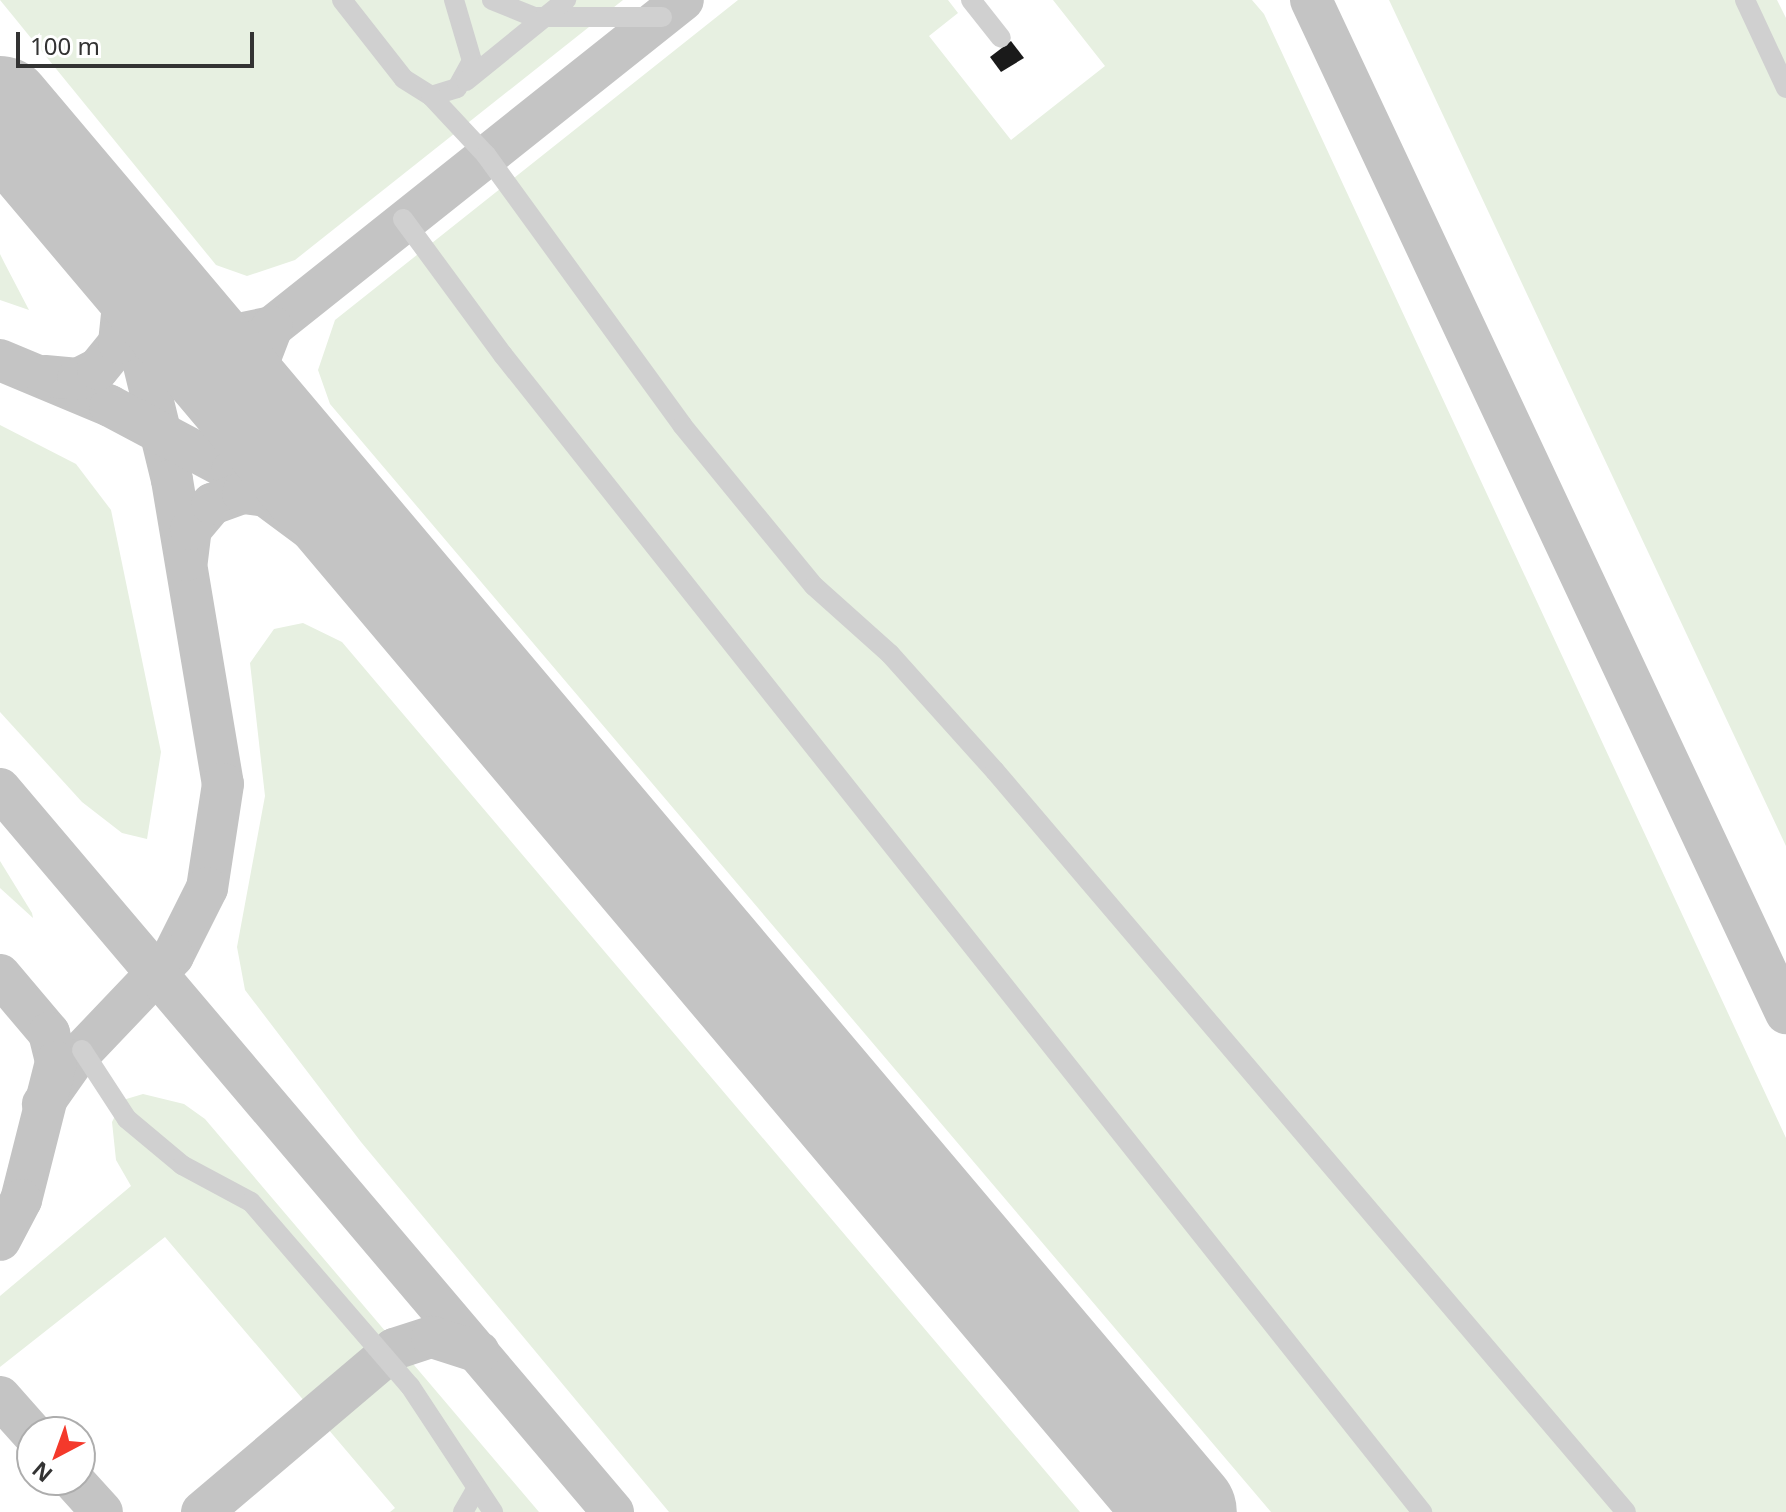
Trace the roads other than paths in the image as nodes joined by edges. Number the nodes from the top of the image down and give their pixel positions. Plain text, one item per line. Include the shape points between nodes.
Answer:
1 (342, 0) edge
2 (454, 0) edge
3 (492, 0) edge
4 (566, 0) edge
5 (971, 0) edge
6 (1745, 0) edge
7 (546, 16) junction
8 (662, 17) dead end
9 (1001, 38) dead end
10 (466, 81) junction
11 (1786, 88) edge
12 (431, 96) junction
13 (403, 219) dead end
14 (82, 1050) dead end
15 (475, 1491) junction
16 (463, 1512) edge
17 (493, 1512) edge
18 (1422, 1512) edge
19 (1626, 1512) edge

1 - 12 lane via 404,79
2 - 10 lane via 474,49
3 - 7 lane
4 - 7 lane
5 - 9 lane
6 - 11 lane
7 - 8 lane
7 - 10 lane
10 - 12 lane
12 - 19 lane via 486,155 672,413 814,586 890,654 995,771
13 - 18 lane via 503,355
14 - 15 lane via 127,1119 182,1165 251,1202 410,1386
15 - 16 lane
15 - 17 lane

